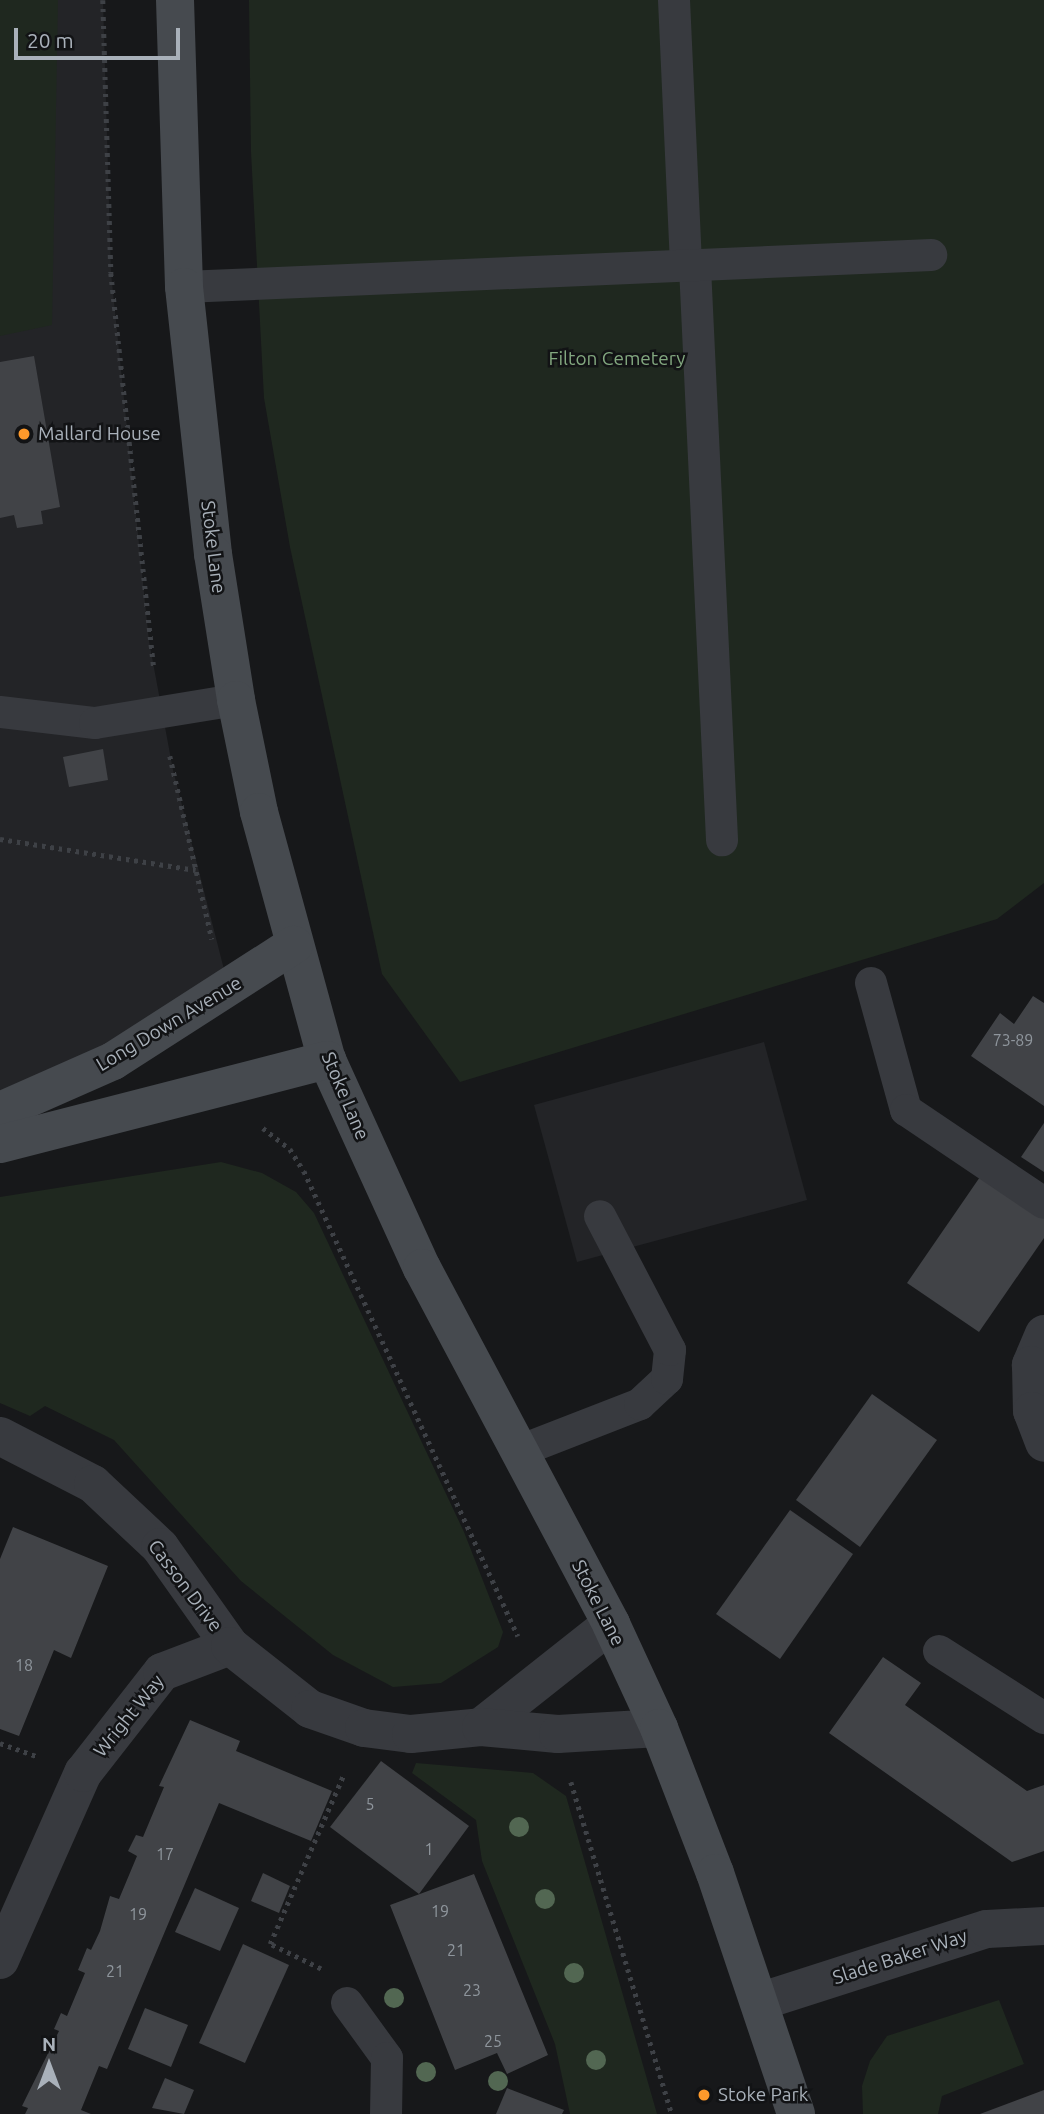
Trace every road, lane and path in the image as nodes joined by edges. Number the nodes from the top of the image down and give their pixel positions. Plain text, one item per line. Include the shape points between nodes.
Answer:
1 (103, 0) edge
2 (175, 0) edge
3 (674, 0) edge
4 (931, 255) dead end
5 (690, 267) junction
6 (184, 286) junction
7 (236, 700) junction
8 (0, 712) edge
9 (162, 714) junction
10 (0, 839) edge
11 (722, 840) dead end
12 (196, 870) junction
13 (294, 945) junction
14 (211, 949) dead end
15 (871, 983) dead end
16 (327, 1060) junction
17 (0, 1111) edge
18 (259, 1125) dead end
19 (0, 1144) edge
20 (1044, 1203) edge
21 (600, 1216) dead end
22 (1044, 1334) edge
23 (0, 1436) edge
24 (1044, 1443) edge
25 (517, 1452) junction
26 (611, 1624) junction
27 (230, 1646) junction
28 (939, 1651) dead end
29 (537, 1684) junction
30 (1044, 1718) edge
31 (481, 1727) junction
32 (365, 1728) junction
33 (659, 1728) junction
34 (558, 1734) junction
35 (1044, 1926) edge
36 (0, 1960) edge
37 (759, 2002) junction
38 (346, 2003) joint
39 (386, 2114) edge
40 (672, 2114) edge
41 (796, 2114) edge

1 - 9 path via 111,273 136,537
2 - 6 street, Stoke Lane
3 - 5 lane
4 - 5 lane
5 - 6 lane
5 - 11 lane
6 - 7 street, Stoke Lane via 213,554
7 - 9 lane
7 - 13 street, Stoke Lane
8 - 9 lane via 84,722
9 - 12 path
10 - 12 path
12 - 14 path via 212,929
13 - 16 street, Stoke Lane
13 - 17 street, Long Down Avenue via 113,1060
15 - 20 lane via 906,1110
16 - 19 street
16 - 25 street, Stoke Lane via 422,1268
18 - 29 path via 290,1149 304,1171 489,1569
21 - 25 lane via 670,1350 667,1379 640,1404
22 - 24 street via 1031,1365 1032,1411
23 - 27 street, Casson Drive via 93,1484 160,1547
25 - 26 street, Stoke Lane
26 - 29 street
26 - 33 street, Stoke Lane
27 - 32 street via 310,1709
27 - 36 street, Wright Way via 162,1672 83,1773
28 - 30 lane
29 - 31 street
31 - 32 street via 411,1734
31 - 34 street
32 - 38 path via 270,1944 318,1963
33 - 34 street
33 - 37 street, Stoke Lane
34 - 40 path
35 - 37 street, Slade Baker Way via 987,1929
37 - 41 street, Stoke Lane
38 - 39 lane via 387,2058

